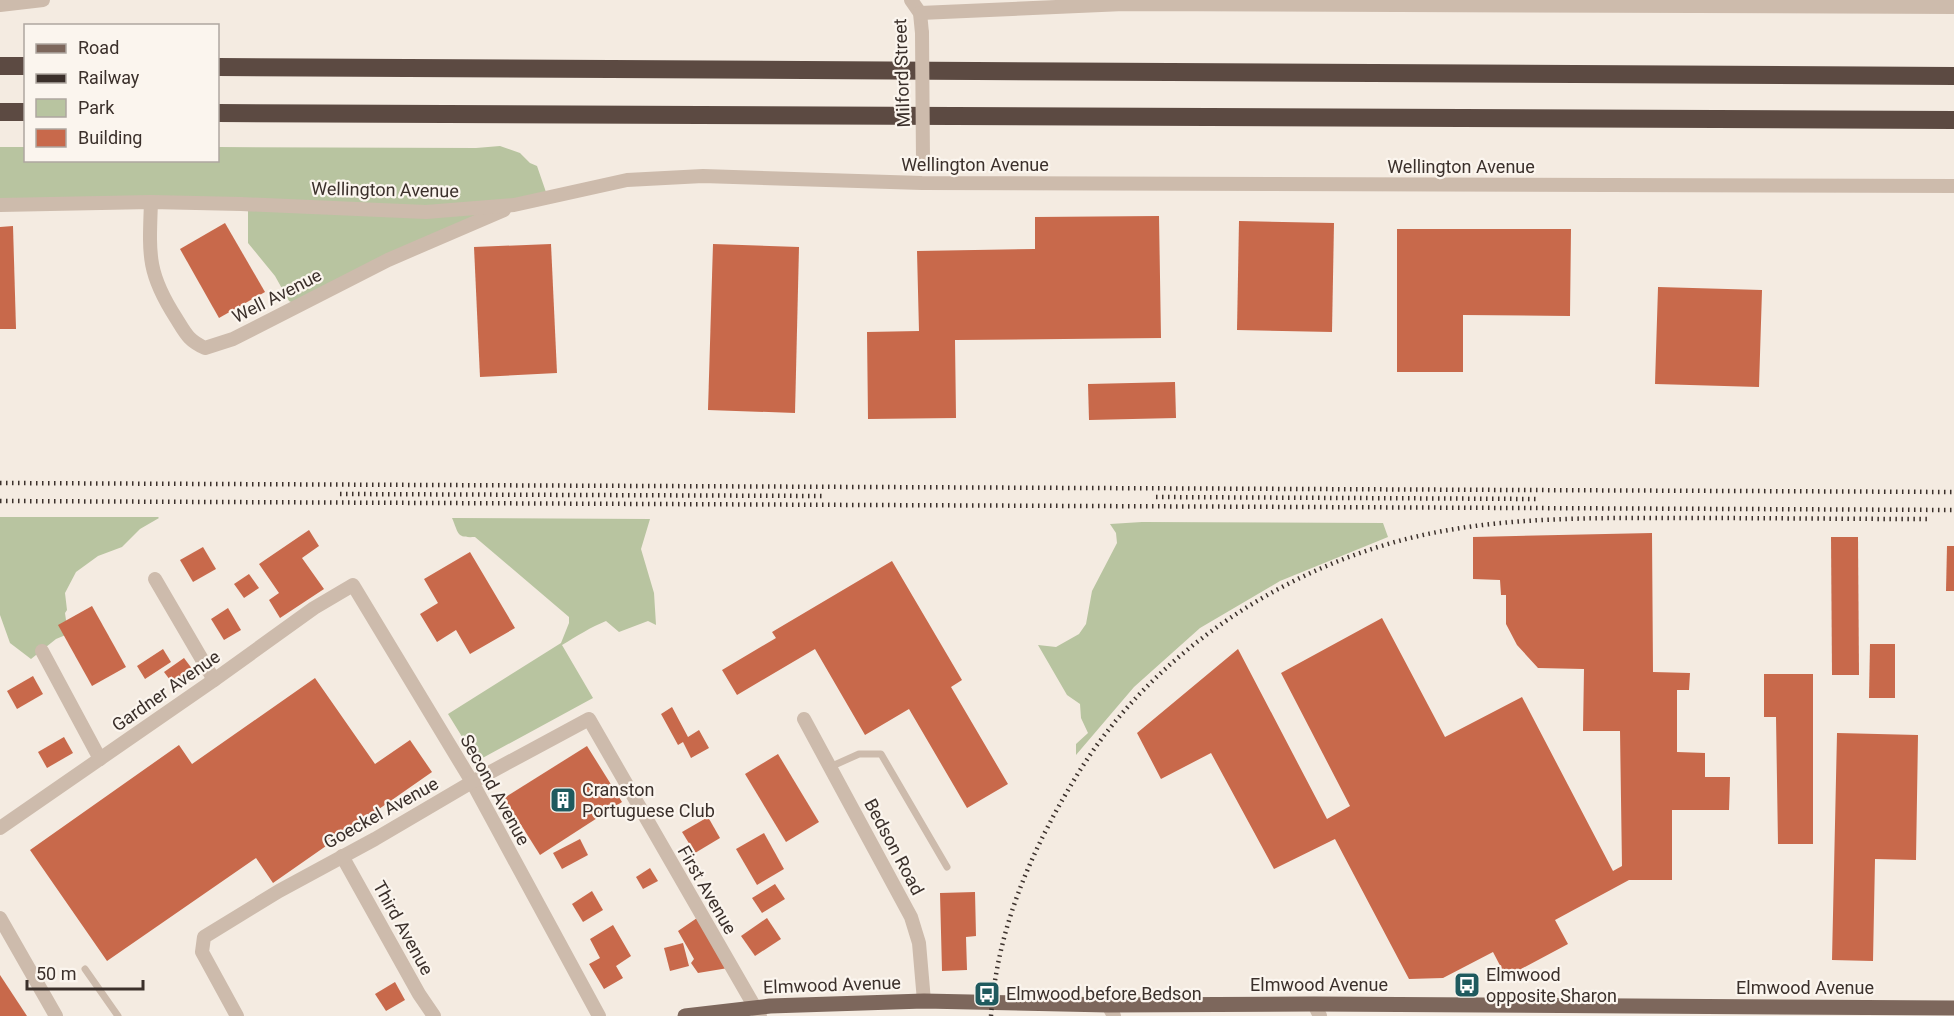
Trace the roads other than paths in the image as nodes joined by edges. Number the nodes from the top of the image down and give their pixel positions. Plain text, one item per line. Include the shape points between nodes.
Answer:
1 (43, 0) edge
2 (911, 0) edge
3 (938, 0) edge
4 (1485, 2) edge
5 (0, 5) edge
6 (1954, 7) edge
7 (920, 13) junction
8 (0, 66) edge
9 (24, 66) edge
10 (219, 67) edge
11 (1954, 76) edge
12 (0, 112) edge
13 (24, 112) edge
14 (219, 113) edge
15 (1954, 120) edge
16 (922, 183) junction
17 (1954, 186) edge
18 (151, 202) junction
19 (0, 205) edge
20 (514, 205) junction
21 (155, 579) dead end
22 (353, 585) joint
23 (42, 651) dead end
24 (214, 680) junction
25 (588, 719) joint
26 (804, 719) dead end
27 (100, 759) junction
28 (830, 767) junction
29 (472, 782) junction
30 (0, 828) edge
31 (342, 856) junction
32 (947, 867) dead end
33 (0, 918) edge
34 (85, 969) dead end
35 (924, 1001) junction
36 (1954, 1008) edge
37 (1111, 1010) edge
38 (1317, 1010) edge
39 (1499, 1010) edge
40 (1690, 1011) edge
41 (758, 1012) edge
42 (56, 1016) edge
43 (118, 1016) edge
44 (237, 1016) edge
45 (434, 1016) edge
46 (599, 1016) edge
47 (685, 1016) edge

1 - 5 street
2 - 7 street, Milford Street
3 - 7 street
4 - 6 street
4 - 7 street via 1124,4
7 - 16 street, Milford Street, bridge
8 - 9 highway
10 - 11 highway
12 - 13 highway
14 - 15 highway
16 - 17 street, Wellington Avenue
16 - 20 street, Wellington Avenue via 704,176 627,180
18 - 19 street, Wellington Avenue
18 - 20 street, Wellington Avenue via 404,212
18 - 20 street, Well Avenue via 149,247 153,273 162,296 191,341 205,348 233,339 388,260
21 - 24 street
22 - 24 street, Gardner Avenue via 314,608
22 - 29 street, Second Avenue
23 - 27 street
24 - 27 street, Gardner Avenue
25 - 29 street, Goeckel Avenue
25 - 41 street, First Avenue
26 - 28 street, Bedson Road
27 - 30 street, Gardner Avenue
28 - 32 lane via 859,754 881,754
28 - 35 street, Bedson Road via 910,917 919,943
29 - 31 street, Goeckel Avenue
29 - 46 street, Second Avenue
31 - 44 street, Goeckel Avenue via 204,937 202,952
31 - 45 street, Third Avenue
33 - 42 street
34 - 43 lane
35 - 37 main road, Elmwood Avenue
35 - 41 main road, Elmwood Avenue via 770,1006
36 - 40 main road, Elmwood Avenue
37 - 38 main road, Elmwood Avenue
38 - 39 main road, Elmwood Avenue
39 - 40 main road, Elmwood Avenue
41 - 47 main road, Elmwood Avenue

